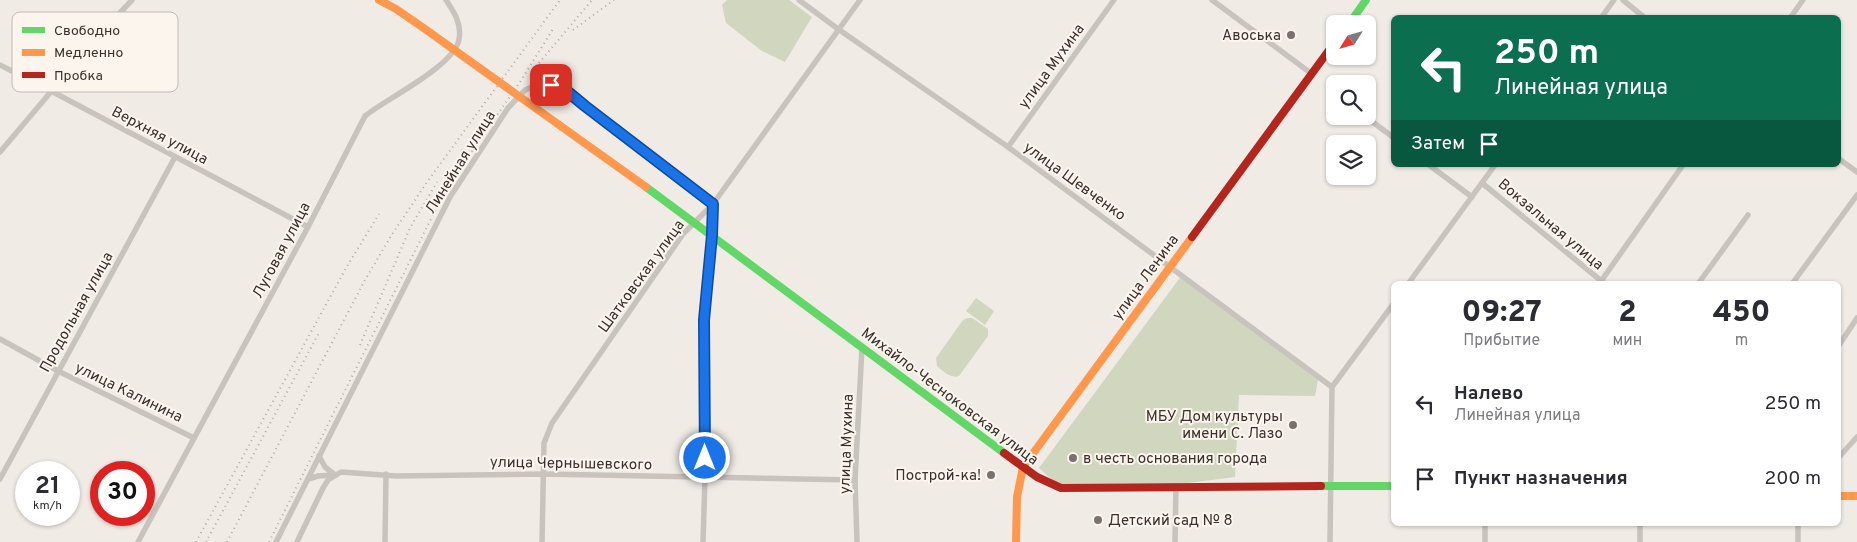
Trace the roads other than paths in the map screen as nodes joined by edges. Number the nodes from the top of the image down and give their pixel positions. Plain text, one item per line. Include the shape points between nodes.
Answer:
1 (132, 0) edge
2 (379, 0) edge
3 (446, 0) edge
4 (800, 0) edge
5 (860, 0) edge
6 (1114, 0) edge
7 (1212, 0) edge
8 (1366, 0) edge
9 (1614, 0) edge
10 (1623, 0) edge
11 (1803, 0) edge
12 (121, 12) edge
13 (1355, 15) edge
14 (1603, 15) edge
15 (1641, 15) edge
16 (1792, 15) edge
17 (838, 29) junction
18 (1326, 55) edge
19 (0, 65) edge
20 (12, 71) edge
21 (1312, 74) junction
22 (53, 92) joint
23 (1376, 124) edge
24 (1391, 136) edge
25 (1008, 147) junction
26 (0, 152) edge
27 (175, 157) junction
28 (1841, 160) edge
29 (1432, 167) edge
30 (1494, 167) edge
31 (1682, 167) edge
32 (1857, 172) edge
33 (1482, 183) junction
34 (1857, 195) edge
35 (1472, 197) junction
36 (713, 204) junction
37 (1748, 215) dead end
38 (696, 222) junction
39 (308, 227) junction
40 (712, 235) junction
41 (1170, 266) junction
42 (1410, 281) edge
43 (1599, 281) edge
44 (1602, 281) edge
45 (1700, 281) edge
46 (1794, 281) edge
47 (1391, 307) edge
48 (1857, 318) edge
49 (0, 339) edge
50 (1841, 342) edge
51 (862, 347) junction
52 (58, 370) junction
53 (1332, 387) junction
54 (1857, 437) edge
55 (194, 438) junction
56 (1841, 455) edge
57 (319, 456) junction
58 (1023, 467) junction
59 (386, 474) junction
60 (543, 474) junction
61 (335, 475) junction
62 (705, 478) junction
63 (0, 479) edge
64 (308, 480) junction
65 (855, 480) junction
66 (1330, 485) junction
67 (1176, 486) junction
68 (1391, 486) edge
69 (1841, 496) edge
70 (1857, 496) edge
71 (1485, 526) edge
72 (1640, 526) edge
73 (1798, 526) edge
74 (138, 542) edge
75 (276, 542) edge
76 (297, 542) edge
77 (385, 542) edge
78 (542, 542) edge
79 (703, 542) edge
80 (857, 542) edge
81 (1016, 542) edge
82 (1176, 542) edge
83 (1330, 542) edge
84 (1485, 542) edge
85 (1640, 542) edge
86 (1798, 542) edge

1 - 12 street
2 - 38 main road, Михайло-Чесноковская улица via 425,29
3 - 39 street, Луговая улица via 457,18 459,42 445,61 365,116
4 - 17 street, улица Шевченко
5 - 17 street, Шатковская улица
6 - 25 street, улица Мухина
7 - 21 street
8 - 13 main road
9 - 14 street
10 - 15 street
11 - 16 street
17 - 25 street, улица Шевченко
17 - 36 street, Шатковская улица
18 - 21 main road, улица Ленина
19 - 20 street, Верхняя улица
21 - 41 main road, улица Ленина
22 - 26 street
22 - 27 street, Верхняя улица
23 - 24 street
25 - 41 street, улица Шевченко
27 - 39 street, Верхняя улица
27 - 52 street, Продольная улица
28 - 32 street
29 - 35 street
30 - 33 street
31 - 44 street
33 - 35 street
33 - 43 street, Вокзальная улица
34 - 46 street
35 - 42 street
36 - 38 street, Шатковская улица
36 - 40 street
36 - 57 street, Линейная улица via 562,87 539,84 525,90 508,108 450,197
37 - 45 street
38 - 40 main road, Михайло-Чесноковская улица
38 - 60 street, Шатковская улица via 683,234 552,422 544,443
39 - 55 street, Луговая улица
40 - 51 main road, Михайло-Чесноковская улица
40 - 62 street via 704,320
41 - 53 street, улица Шевченко
41 - 58 main road, улица Ленина
47 - 53 street
48 - 50 street
49 - 52 street, улица Калинина
51 - 58 main road, Михайло-Чесноковская улица
51 - 65 street, улица Мухина
52 - 55 street, улица Калинина
52 - 63 street, Продольная улица
53 - 66 street
54 - 56 street
55 - 74 street, Луговая улица
57 - 61 street
57 - 64 street, Линейная улица
58 - 67 main road, Михайло-Чесноковская улица via 1037,478 1061,488
58 - 81 main road, улица Ленина via 1017,497
59 - 60 street, улица Чернышевского
59 - 61 street, улица Чернышевского via 341,472
59 - 77 street
60 - 62 street, улица Чернышевского
60 - 78 street, Шатковская улица
61 - 64 street, улица Чернышевского
61 - 76 street via 323,488
62 - 65 street, улица Чернышевского
62 - 79 street
64 - 75 street, Линейная улица
65 - 80 street, улица Мухина
66 - 67 main road, Михайло-Чесноковская улица
66 - 68 main road, Михайло-Чесноковская улица
66 - 83 street
67 - 82 street
69 - 70 main road
71 - 84 street
72 - 85 street
73 - 86 street

